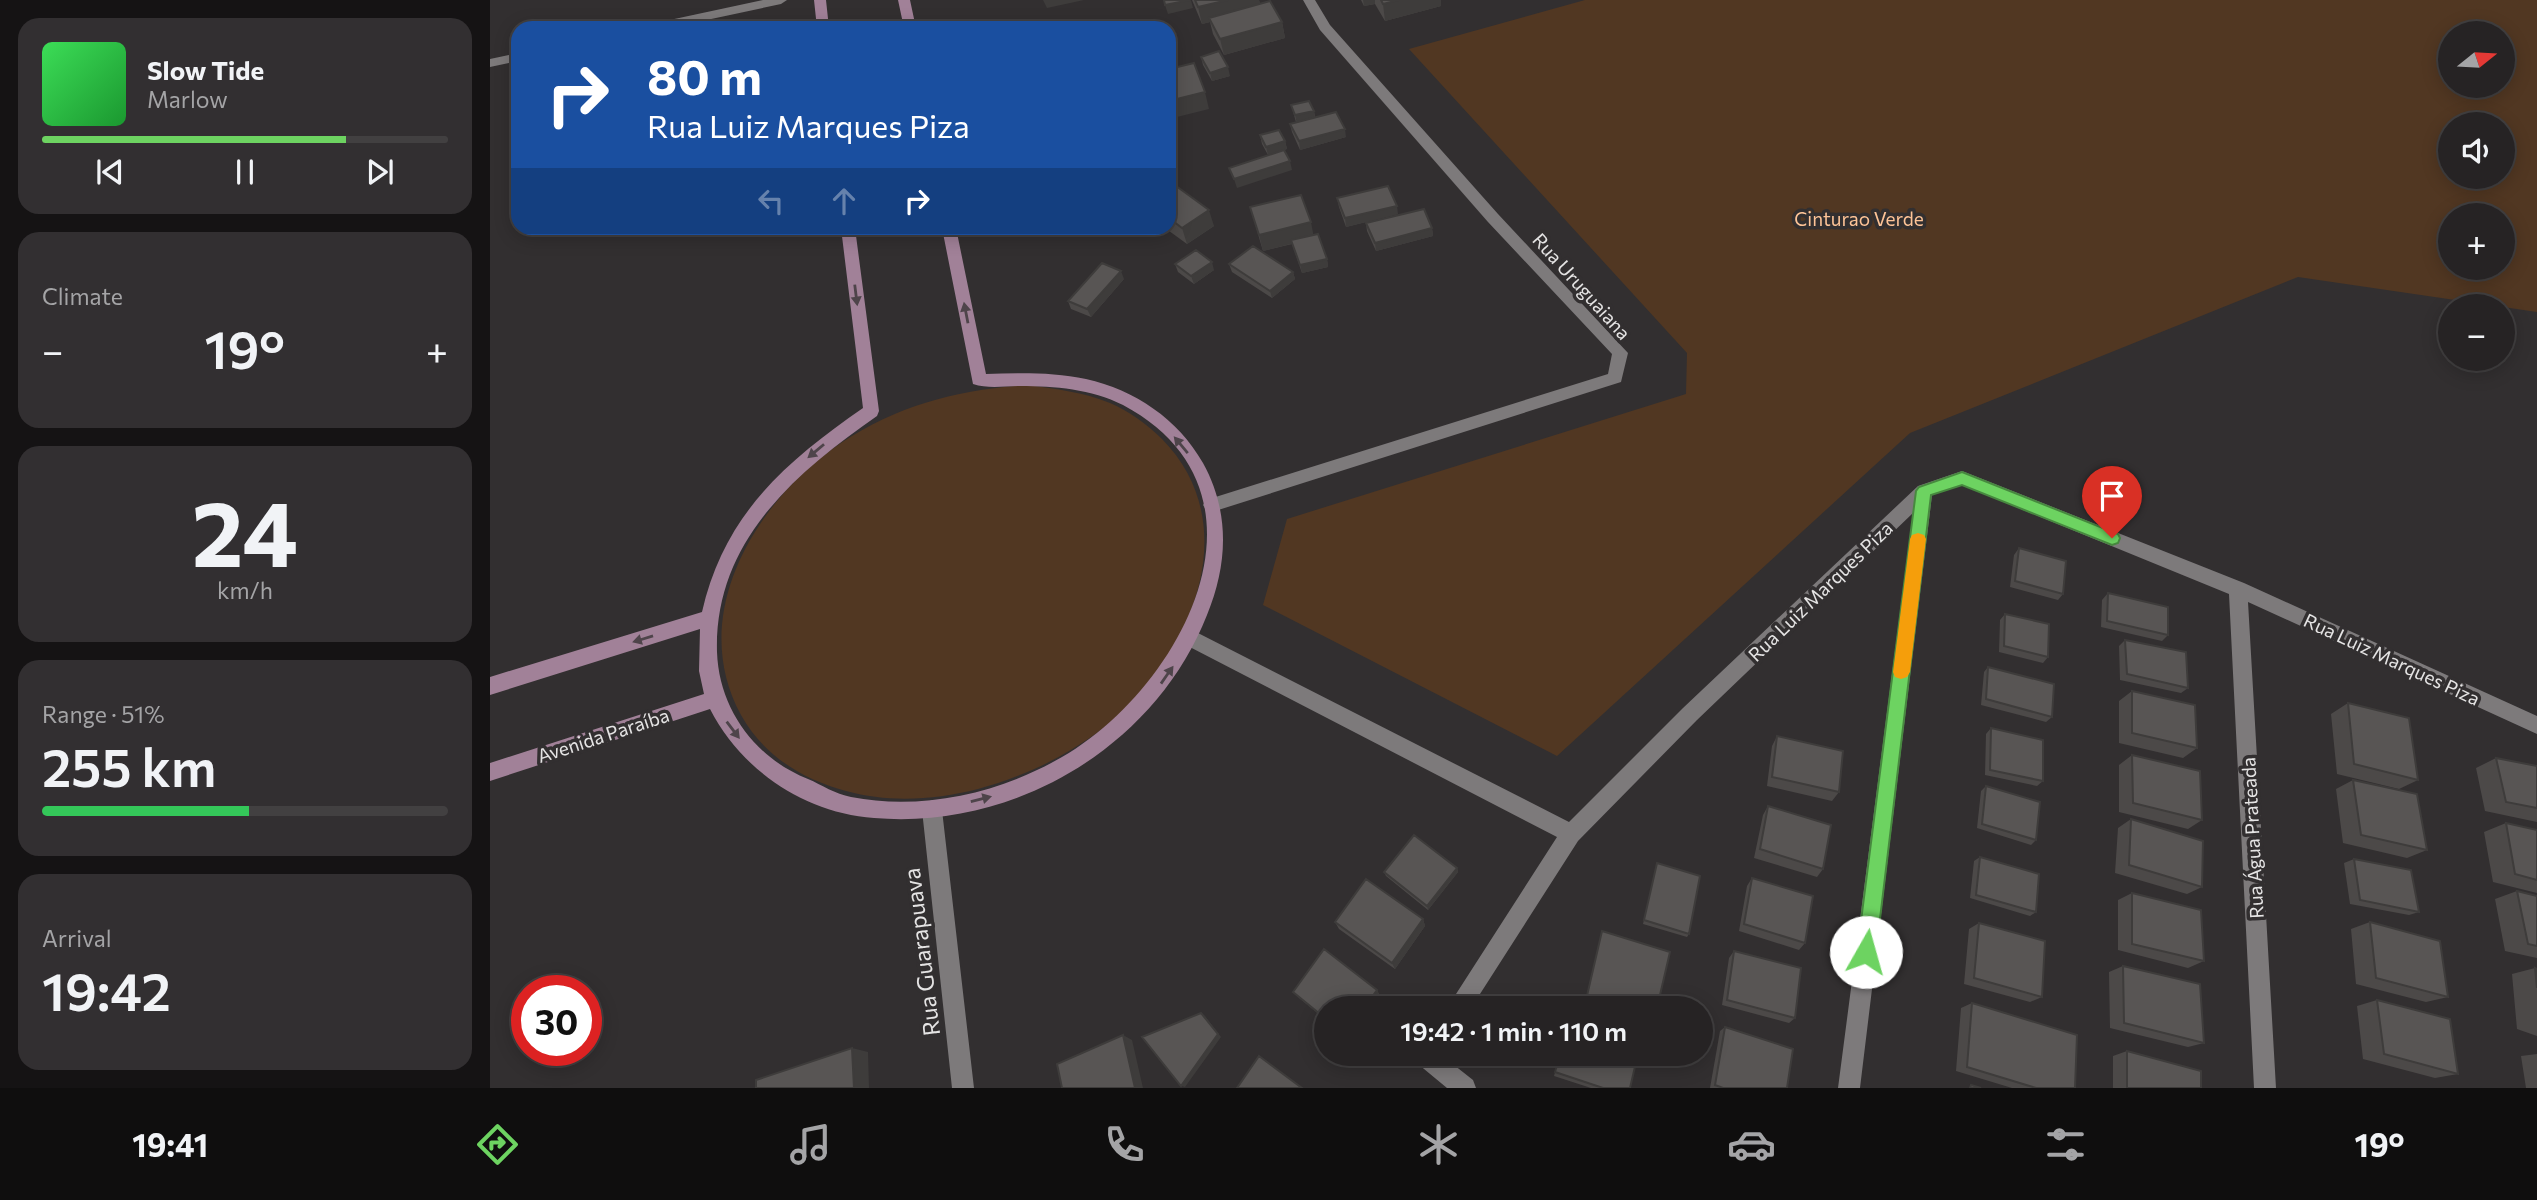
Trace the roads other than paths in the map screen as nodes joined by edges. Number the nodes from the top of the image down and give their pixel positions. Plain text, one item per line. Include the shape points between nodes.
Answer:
1 (781, 0) edge
2 (820, 0) edge
3 (904, 0) edge
4 (1309, 0) edge
5 (684, 21) edge
6 (822, 21) edge
7 (908, 21) edge
8 (511, 58) edge
9 (490, 63) edge
10 (849, 235) edge
11 (950, 235) edge
12 (1924, 491) junction
13 (1212, 505) junction
14 (2238, 589) junction
15 (708, 618) junction
16 (1191, 638) junction
17 (490, 686) edge
18 (715, 699) junction
19 (2537, 725) edge
20 (490, 772) edge
21 (932, 810) junction
22 (1571, 834) junction
23 (1466, 996) edge
24 (1438, 1066) edge
25 (964, 1088) edge
26 (1465, 1088) edge
27 (1849, 1088) edge
28 (2265, 1088) edge

1 - 5 street
2 - 6 street
3 - 7 street
4 - 13 street, Rua Uruguaiana via 1351,57 1620,353 1615,378
8 - 9 street
10 -> 15 street via 871,411 816,450 765,499 728,556
13 -> 11 street via 1200,471 1184,446 1134,403 1065,382 979,380
12 - 14 street, Rua Luiz Marques Piza via 1962,478
12 - 22 street, Rua Luiz Marques Piza
12 - 27 street
13 - 16 street via 1216,540 1213,576
14 - 19 street, Rua Luiz Marques Piza
14 - 28 street, Rua Água Prateada
15 -> 17 street
15 - 18 street via 708,668
21 -> 16 street via 997,795 1040,779 1085,753 1124,723 1158,688
16 - 22 street
18 - 20 street, Avenida Paraíba
18 -> 21 street via 728,727 771,773 849,806
21 - 25 street, Rua Guarapuava
22 - 23 street, Rua Luiz Marques Piza
24 - 26 street

